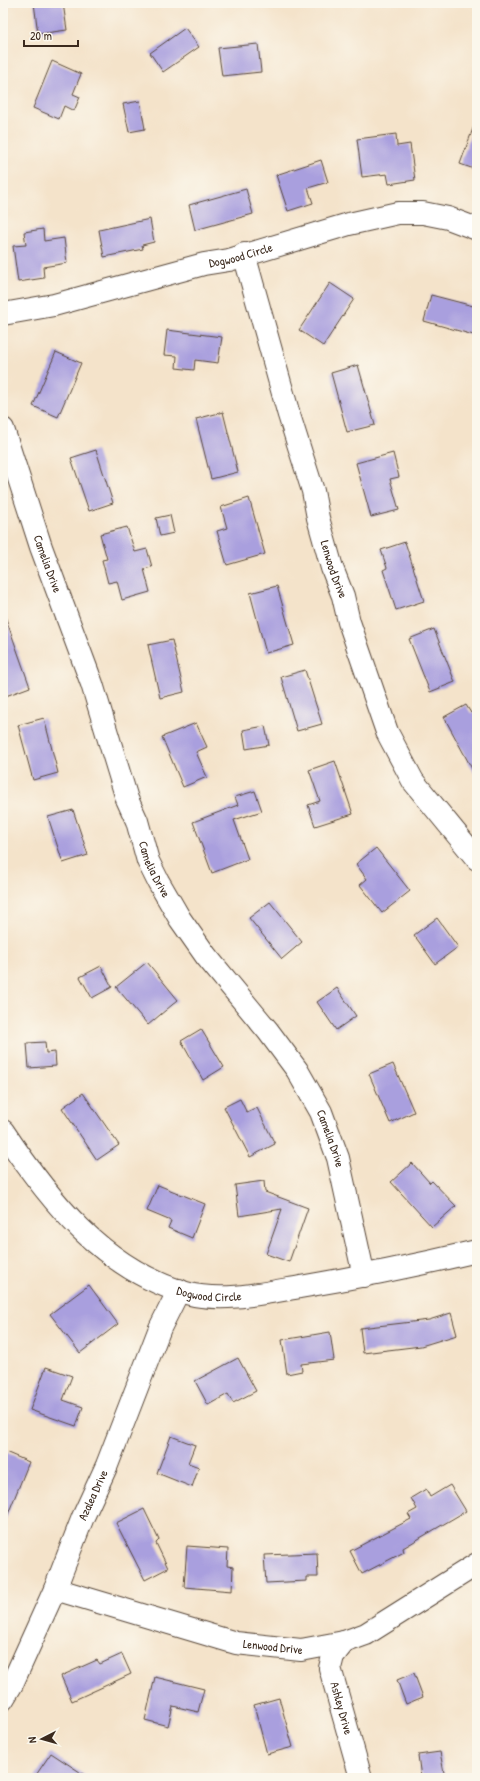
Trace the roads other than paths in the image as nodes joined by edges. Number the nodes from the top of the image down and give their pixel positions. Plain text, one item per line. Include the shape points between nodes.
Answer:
1 (477, 229) edge
2 (244, 254) junction
3 (3, 314) edge
4 (3, 429) edge
5 (477, 859) edge
6 (3, 1131) edge
7 (477, 1250) edge
8 (364, 1276) junction
9 (179, 1290) junction
10 (477, 1564) edge
11 (56, 1589) junction
12 (344, 1642) junction
13 (3, 1699) edge
14 (361, 1778) edge

1 - 2 street, Dogwood Circle via 436,215 398,213
2 - 3 street, Dogwood Circle via 54,305
2 - 5 street, Lenwood Drive via 313,491 332,568 387,732 413,781
4 - 8 street, Camelia Drive via 41,547 92,684 148,861 180,919 206,956 268,1030 297,1070 321,1112 338,1158
6 - 9 street, Dogwood Circle via 36,1178 71,1220 91,1239 137,1273
7 - 8 street, Dogwood Circle
8 - 9 street, Dogwood Circle via 240,1297 187,1293
9 - 11 street, Azalea Drive via 160,1328
10 - 12 street, Lenwood Drive via 366,1634
11 - 12 street, Lenwood Drive via 236,1643 301,1650
11 - 13 street, Azalea Drive
12 - 14 street, Ashley Drive via 332,1656 330,1668

